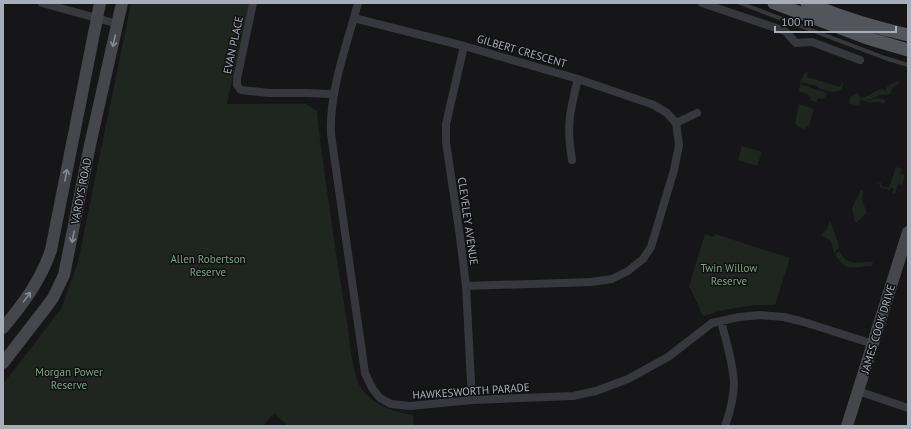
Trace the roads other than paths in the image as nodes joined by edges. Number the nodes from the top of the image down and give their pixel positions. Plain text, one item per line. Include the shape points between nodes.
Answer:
1 (42, 3) edge
2 (100, 3) edge
3 (122, 3) edge
4 (253, 3) edge
5 (358, 3) edge
6 (702, 3) edge
7 (740, 3) edge
8 (774, 3) edge
9 (807, 3) edge
10 (354, 18) junction
11 (96, 19) junction
12 (118, 24) junction
13 (908, 35) edge
14 (464, 46) junction
15 (908, 50) edge
16 (860, 60) dead end
17 (908, 65) edge
18 (578, 79) junction
19 (333, 94) junction
20 (697, 113) dead end
21 (676, 123) junction
22 (572, 160) dead end
23 (908, 232) edge
24 (466, 286) junction
25 (721, 321) junction
26 (3, 328) edge
27 (873, 344) junction
28 (3, 363) edge
29 (858, 391) junction
30 (472, 400) junction
31 (908, 408) edge
32 (726, 426) edge
33 (847, 426) edge

1 - 11 street
2 - 11 main road, VARDYS ROAD
3 - 12 main road, VARDYS ROAD
4 - 19 street, EVAN PLACE via 237,79 237,85 241,90
5 - 10 street, HAWKESWORTH PARADE
6 - 16 street via 785,31 796,43 812,42
7 - 17 lane
8 - 15 main road via 867,38
9 - 13 main road via 869,26
10 - 14 street, GILBERT CRESCENT
10 - 19 street, HAWKESWORTH PARADE
11 - 12 street
26 -> 11 main road, VARDYS ROAD via 32,290 46,266 51,250
12 -> 28 main road, VARDYS ROAD via 64,274 44,310
14 - 18 street, GILBERT CRESCENT
14 - 24 street, CLEVELEY AVENUE via 446,124 446,142
18 - 21 street, GILBERT CRESCENT via 654,105 668,113
18 - 22 street via 570,112 568,141
19 - 30 street, HAWKESWORTH PARADE via 330,134 365,373 380,398 391,404 410,406
20 - 21 street
21 - 24 street via 679,145 674,170 651,247 643,259 628,271 612,279 592,282
23 - 27 main road, JAMES COOK DRIVE
24 - 30 street, CLEVELEY AVENUE
25 - 27 street, HAWKESWORTH PARADE via 755,316 784,317
25 - 30 street, HAWKESWORTH PARADE via 712,323 661,361 628,379 596,391 573,396
25 - 32 street via 734,383
27 - 29 main road, JAMES COOK DRIVE
29 - 31 street
29 - 33 main road, JAMES COOK DRIVE

